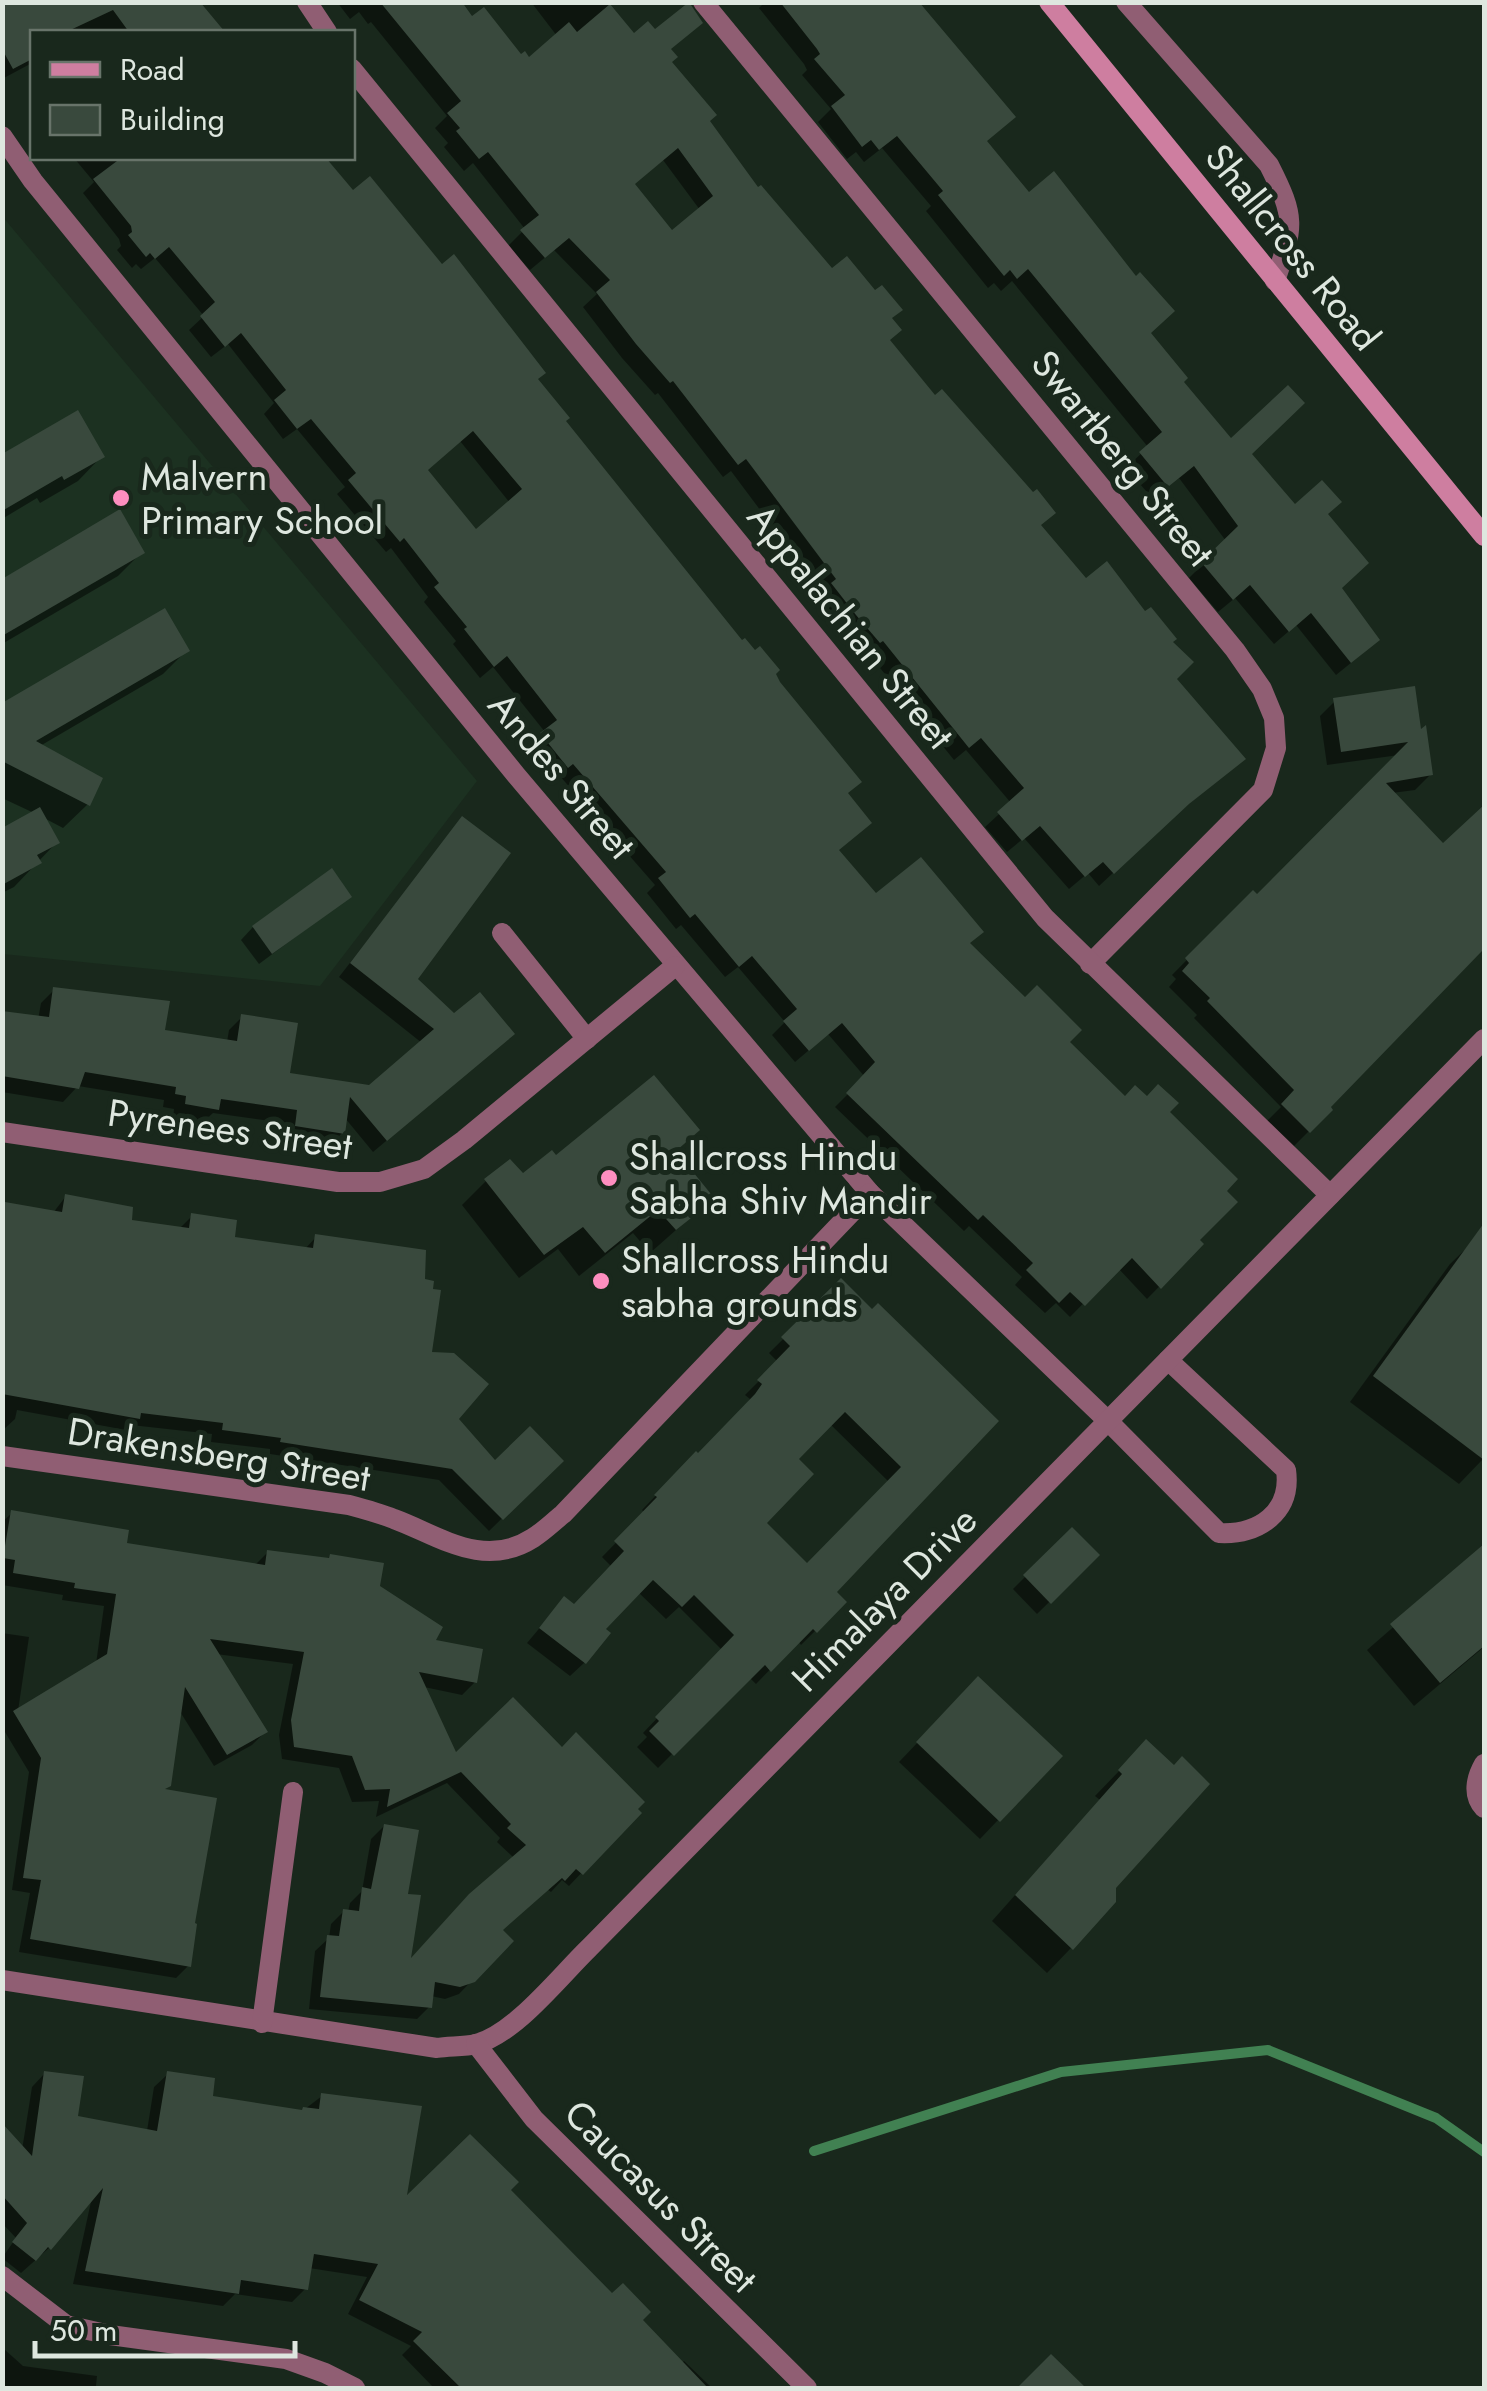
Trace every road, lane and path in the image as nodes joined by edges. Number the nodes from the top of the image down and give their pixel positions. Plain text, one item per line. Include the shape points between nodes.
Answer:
1 (307, 2) edge
2 (704, 2) edge
3 (1126, 2) edge
4 (1055, 5) edge
5 (326, 30) edge
6 (355, 73) edge
7 (2, 136) edge
8 (1275, 282) junction
9 (1484, 536) edge
10 (502, 933) dead end
11 (1090, 964) junction
12 (675, 966) junction
13 (587, 1038) junction
14 (1484, 1038) edge
15 (2, 1132) edge
16 (870, 1194) junction
17 (1330, 1195) junction
18 (1168, 1360) junction
19 (1108, 1421) junction
20 (2, 1456) edge
21 (1484, 1764) edge
22 (293, 1792) dead end
23 (1482, 1806) edge
24 (2, 1980) edge
25 (262, 2023) junction
26 (476, 2044) junction
27 (2, 2276) edge
28 (355, 2388) edge
29 (807, 2388) edge

1 - 5 street
2 - 11 street, Swartberg Street via 1235,650 1274,718 1276,748 1262,790
3 - 8 street via 1269,164 1291,216
4 - 8 street, Shallcross Road
6 - 11 street, Appalachian Street via 1045,918
7 - 12 street, Andes Street
8 - 9 street, Shallcross Road
10 - 13 street
11 - 17 street, Appalachian Street
12 - 13 street, Pyrenees Street
12 - 16 street, Andes Street
13 - 15 street, Pyrenees Street via 424,1170 380,1182 338,1182
14 - 17 street, Himalaya Drive
16 - 19 street, Andes Street
16 - 20 street, Drakensberg Street via 531,1540 468,1550 349,1505
17 - 18 street, Himalaya Drive
18 - 19 street, Himalaya Drive
18 - 19 street, Andes Street via 1286,1470 1289,1488 1261,1526 1219,1532
19 - 26 street, Himalaya Drive via 510,2026
21 - 23 street via 1476,1777
22 - 25 street
24 - 25 street, Himalaya Drive
25 - 26 street, Himalaya Drive via 437,2048
26 - 29 street, Caucasus Street via 534,2119
27 - 28 street via 66,2325 286,2360

